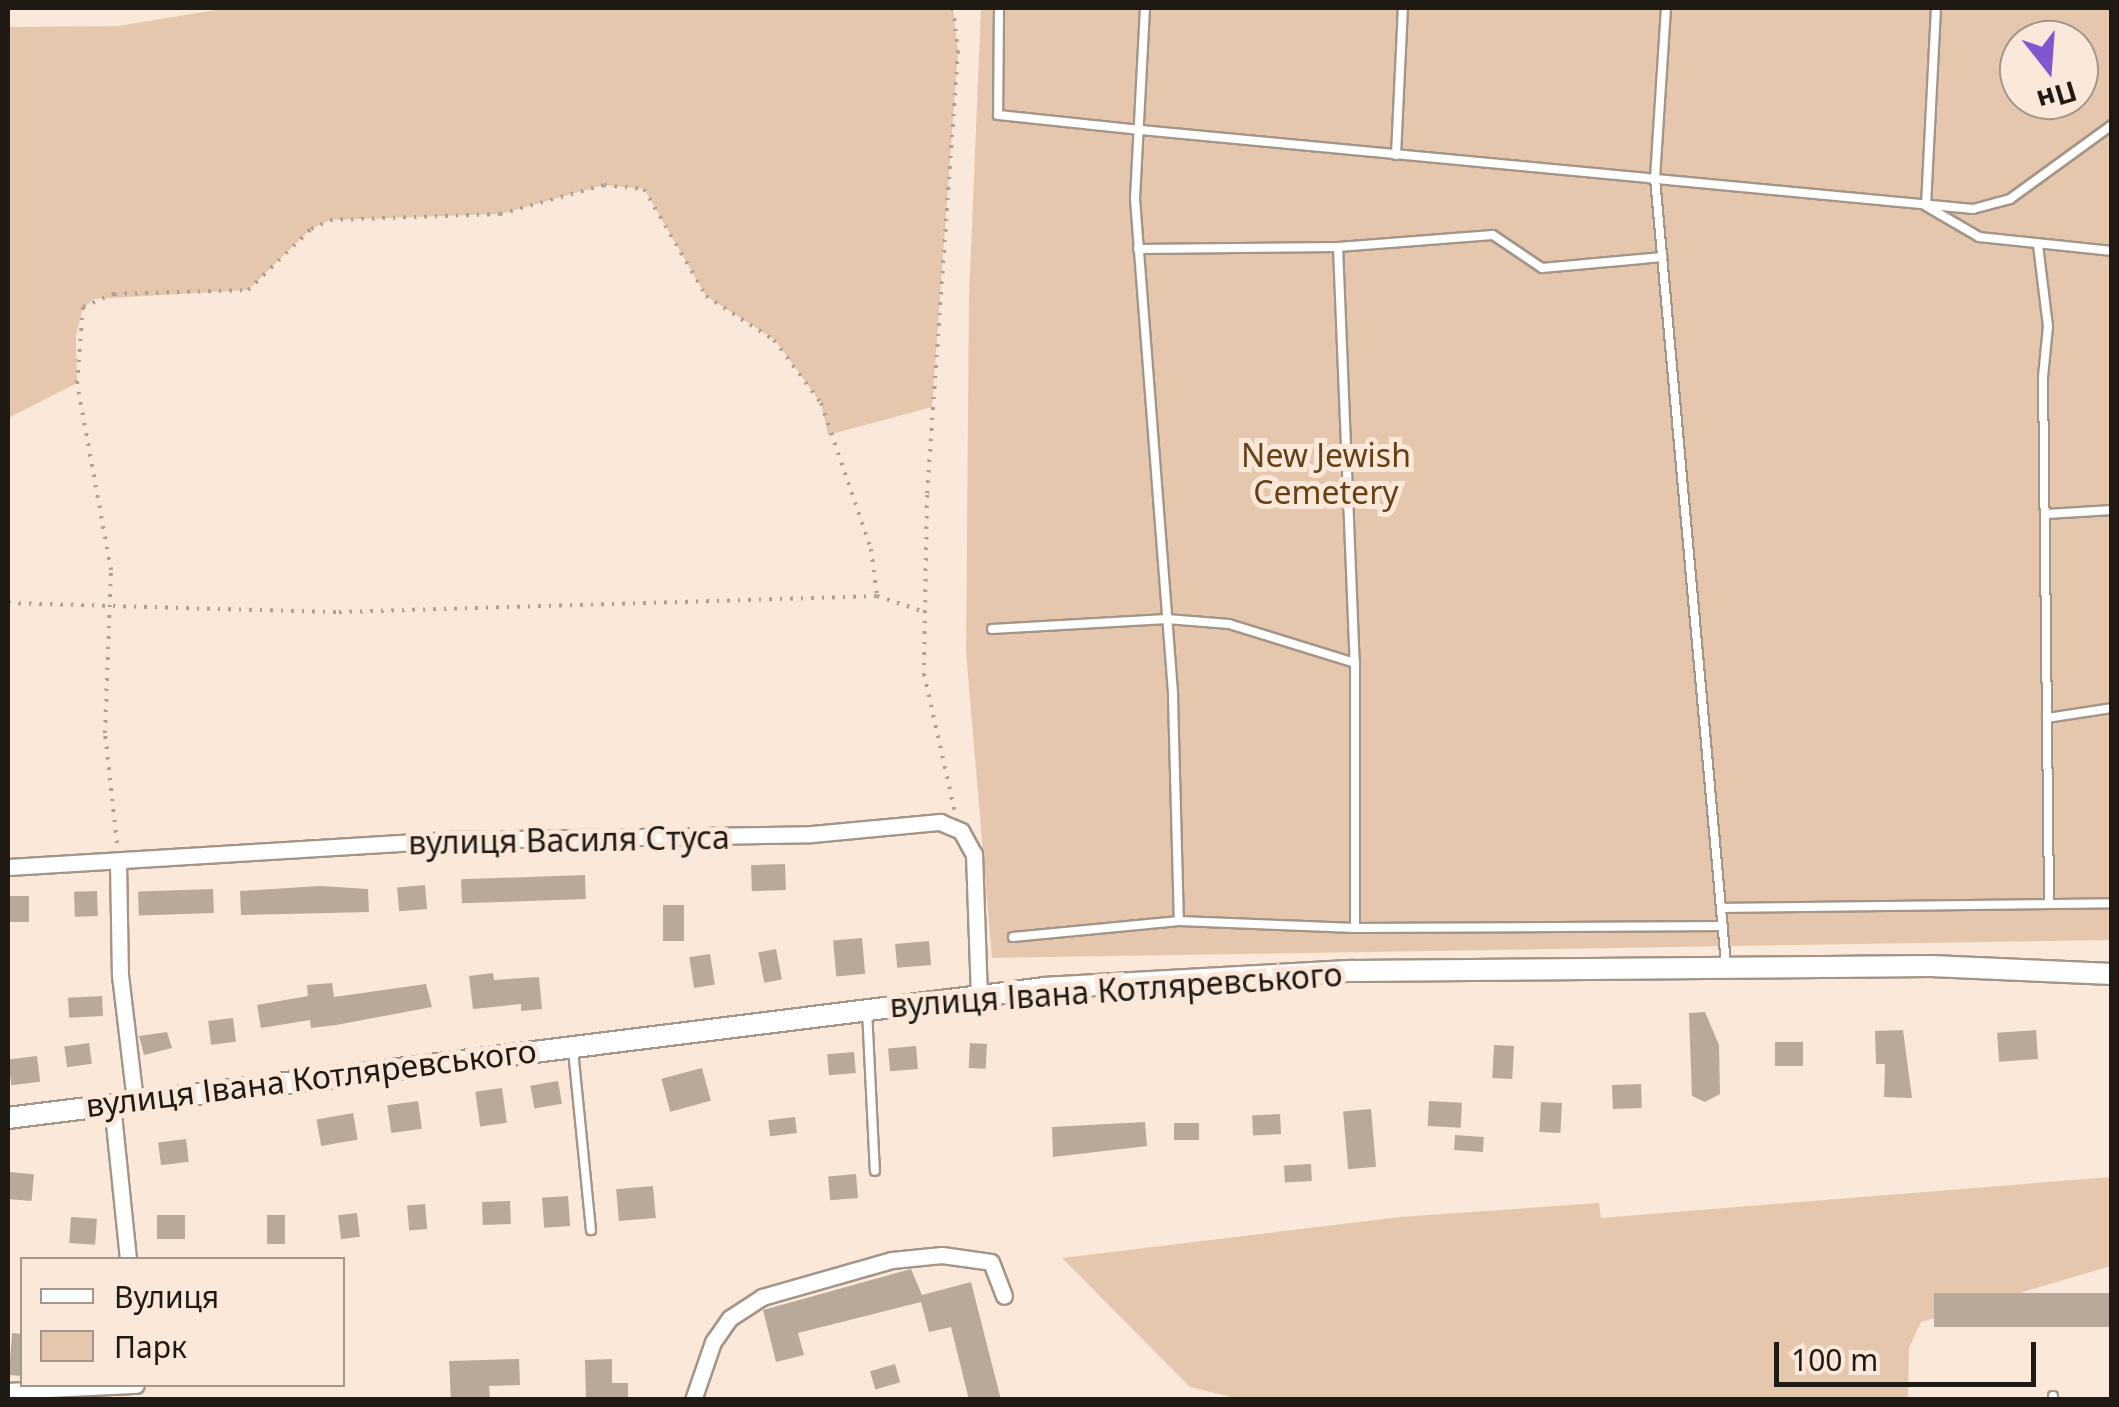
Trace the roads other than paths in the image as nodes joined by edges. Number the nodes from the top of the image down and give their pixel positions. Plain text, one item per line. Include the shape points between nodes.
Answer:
1 (999, 8) edge
2 (1145, 8) edge
3 (1403, 8) edge
4 (1666, 8) edge
5 (1936, 8) edge
6 (2112, 125) edge
7 (1141, 130) junction
8 (1396, 155) junction
9 (1656, 178) junction
10 (1926, 206) junction
11 (2038, 244) junction
12 (1338, 247) junction
13 (1138, 249) junction
14 (2112, 251) edge
15 (1663, 257) junction
16 (2112, 510) edge
17 (2047, 514) junction
18 (1168, 619) junction
19 (992, 629) dead end
20 (1355, 663) junction
21 (2112, 708) edge
22 (2047, 718) junction
23 (118, 862) junction
24 (8, 867) edge
25 (2049, 902) junction
26 (2112, 903) edge
27 (1722, 908) junction
28 (1179, 921) junction
29 (1723, 926) junction
30 (1355, 928) junction
31 (1013, 937) dead end
32 (1726, 968) junction
33 (2112, 974) edge
34 (979, 996) junction
35 (866, 1009) junction
36 (572, 1044) junction
37 (135, 1100) junction
38 (112, 1104) junction
39 (8, 1118) edge
40 (876, 1170) dead end
41 (591, 1230) dead end
42 (128, 1257) edge
43 (1004, 1296) dead end
44 (93, 1387) edge
45 (8, 1391) edge
46 (693, 1400) edge

1 - 7 lane via 998,114
2 - 7 lane
3 - 8 lane
4 - 9 lane
5 - 10 lane
6 - 10 lane via 1998,205
7 - 8 lane
7 - 13 lane
8 - 9 lane
9 - 10 lane
9 - 15 lane
10 - 11 lane via 1980,237
11 - 14 lane
11 - 17 lane via 2048,326
12 - 13 lane
12 - 15 lane via 1493,235 1542,268
12 - 20 lane
13 - 18 lane
15 - 27 lane
16 - 17 lane
17 - 22 lane
18 - 19 lane
18 - 20 lane via 1230,624
18 - 28 lane
20 - 30 lane
21 - 22 lane
22 - 25 lane
23 - 24 street, вулиця Василя Стуса
23 - 34 street, вулиця Василя Стуса via 449,840 812,834 940,822 960,831 974,854
23 - 37 street via 120,975
25 - 26 lane
25 - 27 lane
27 - 29 lane
28 - 30 lane
28 - 31 lane
29 - 30 lane
29 - 32 lane
32 - 33 street, вулиця Івана Котляревського
32 - 34 street, вулиця Івана Котляревського via 1352,971
34 - 35 street, вулиця Івана Котляревського
35 - 36 street, вулиця Івана Котляревського
35 - 40 lane
36 - 37 street, вулиця Івана Котляревського
36 - 41 lane
37 - 38 street, вулиця Івана Котляревського
38 - 39 street, вулиця Івана Котляревського
38 - 42 street
43 - 46 street via 990,1262 942,1255 892,1260 762,1297 730,1318 713,1342
44 - 45 street

